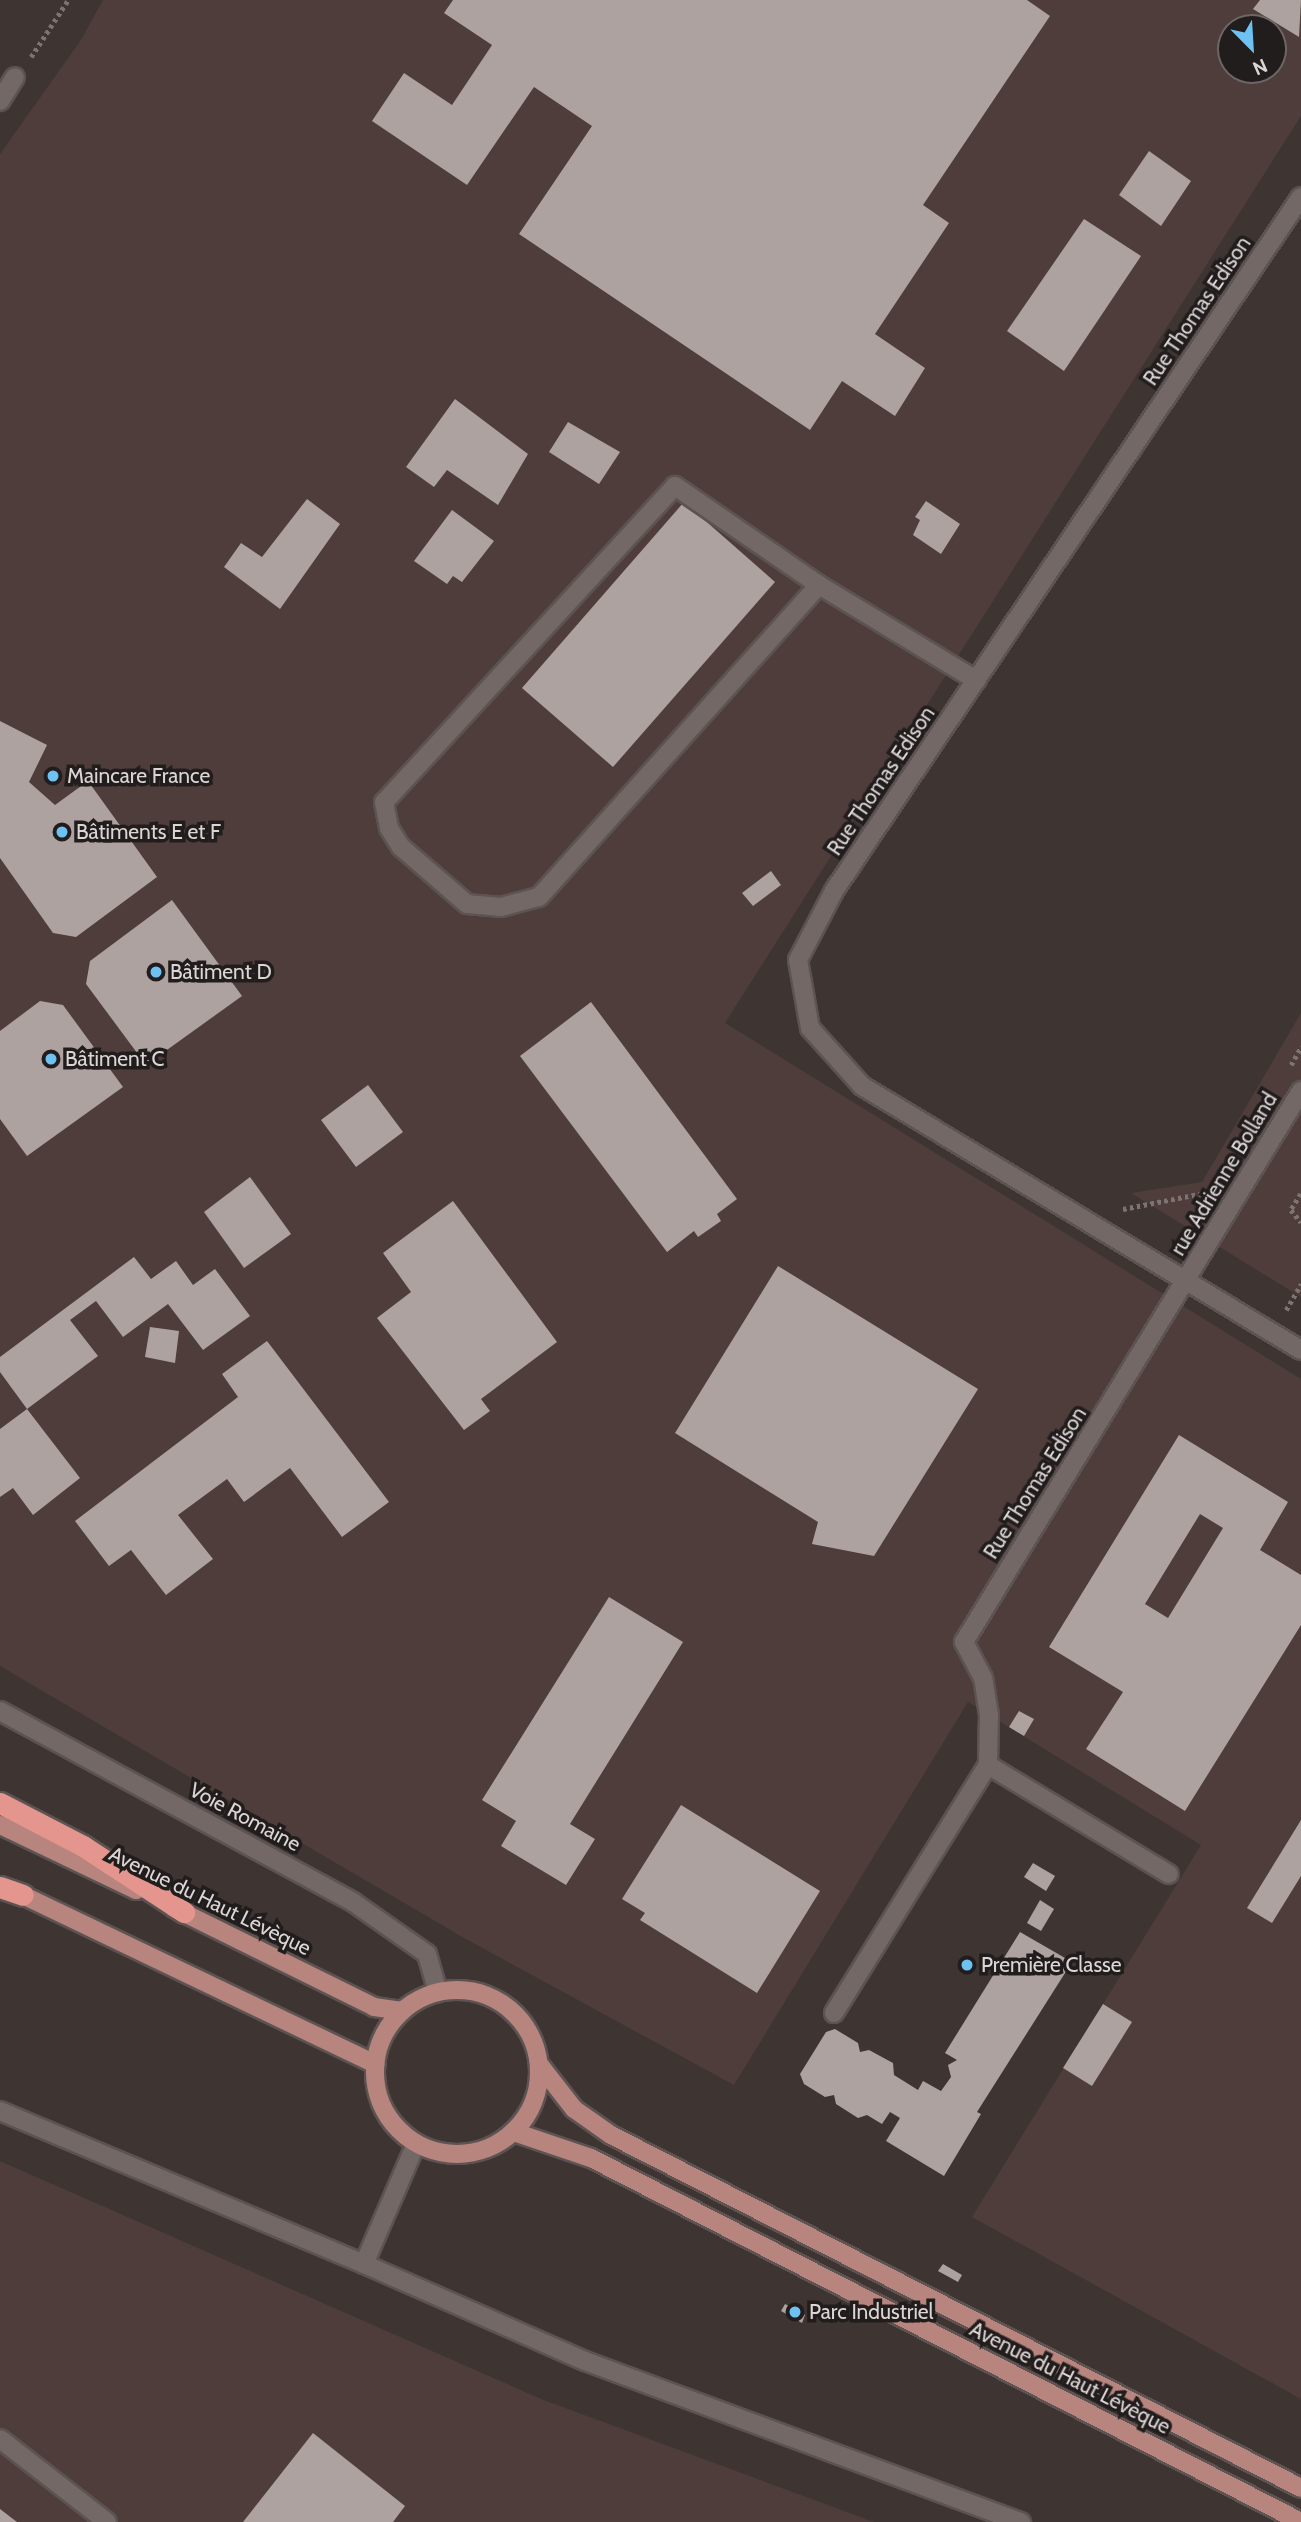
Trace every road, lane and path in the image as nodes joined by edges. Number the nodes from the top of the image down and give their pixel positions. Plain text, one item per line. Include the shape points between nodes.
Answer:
1 (68, 0) edge
2 (15, 77) joint
3 (0, 101) edge
4 (1301, 197) edge
5 (819, 586) junction
6 (976, 680) junction
7 (1301, 1047) edge
8 (1288, 1070) dead end
9 (1301, 1091) edge
10 (1218, 1190) dead end
11 (1301, 1194) edge
12 (1081, 1218) junction
13 (1301, 1222) edge
14 (1186, 1281) junction
15 (1301, 1350) edge
16 (0, 1711) edge
17 (989, 1765) junction
18 (0, 1803) edge
19 (0, 1825) edge
20 (1169, 1874) dead end
21 (0, 1885) edge
22 (23, 1895) joint
23 (184, 1912) junction
24 (438, 1992) junction
25 (402, 2011) junction
26 (834, 2013) dead end
27 (375, 2064) junction
28 (539, 2064) junction
29 (0, 2111) edge
30 (514, 2132) junction
31 (416, 2144) junction
32 (364, 2264) junction
33 (0, 2439) edge
34 (1301, 2488) edge
35 (107, 2522) edge
36 (1021, 2522) edge
37 (1301, 2522) edge

1 - 2 path via 46,39
2 - 3 street
4 - 6 street, Rue Thomas Edison
5 - 5 street via 539,897 501,907 467,904 401,847 389,828 384,802 675,486
5 - 6 street
6 - 12 street, Rue Thomas Edison via 834,891 798,960 810,1028 862,1086
7 - 8 path
9 - 14 street, rue Adrienne Bolland
10 - 12 path
11 - 13 path via 1292,1210
12 - 14 street, Rue Thomas Edison
14 - 15 street, Rue Thomas Edison
14 - 17 street, Rue Thomas Edison via 964,1642 983,1678
16 - 24 street, Voie Romaine via 354,1902 416,1943 433,1970
17 - 20 street
17 - 26 street
18 - 23 highway via 83,1846
19 - 23 main road, Avenue du Haut Lévèque
21 - 22 highway
22 - 27 main road
23 - 25 main road, Avenue du Haut Lévèque via 374,2007
24 - 25 main road
24 - 28 main road via 466,1990 493,1998 516,2014 532,2037
25 - 27 main road via 389,2026
27 - 31 main road via 384,2110
28 - 30 main road via 538,2089 529,2113
28 - 34 main road, Avenue du Haut Lévèque via 574,2109 611,2135
29 - 32 street
30 - 31 main road via 492,2147 467,2154 440,2153
30 - 37 main road, Avenue du Haut Lévèque via 591,2158
31 - 32 street
32 - 36 street via 585,2361
33 - 35 street

